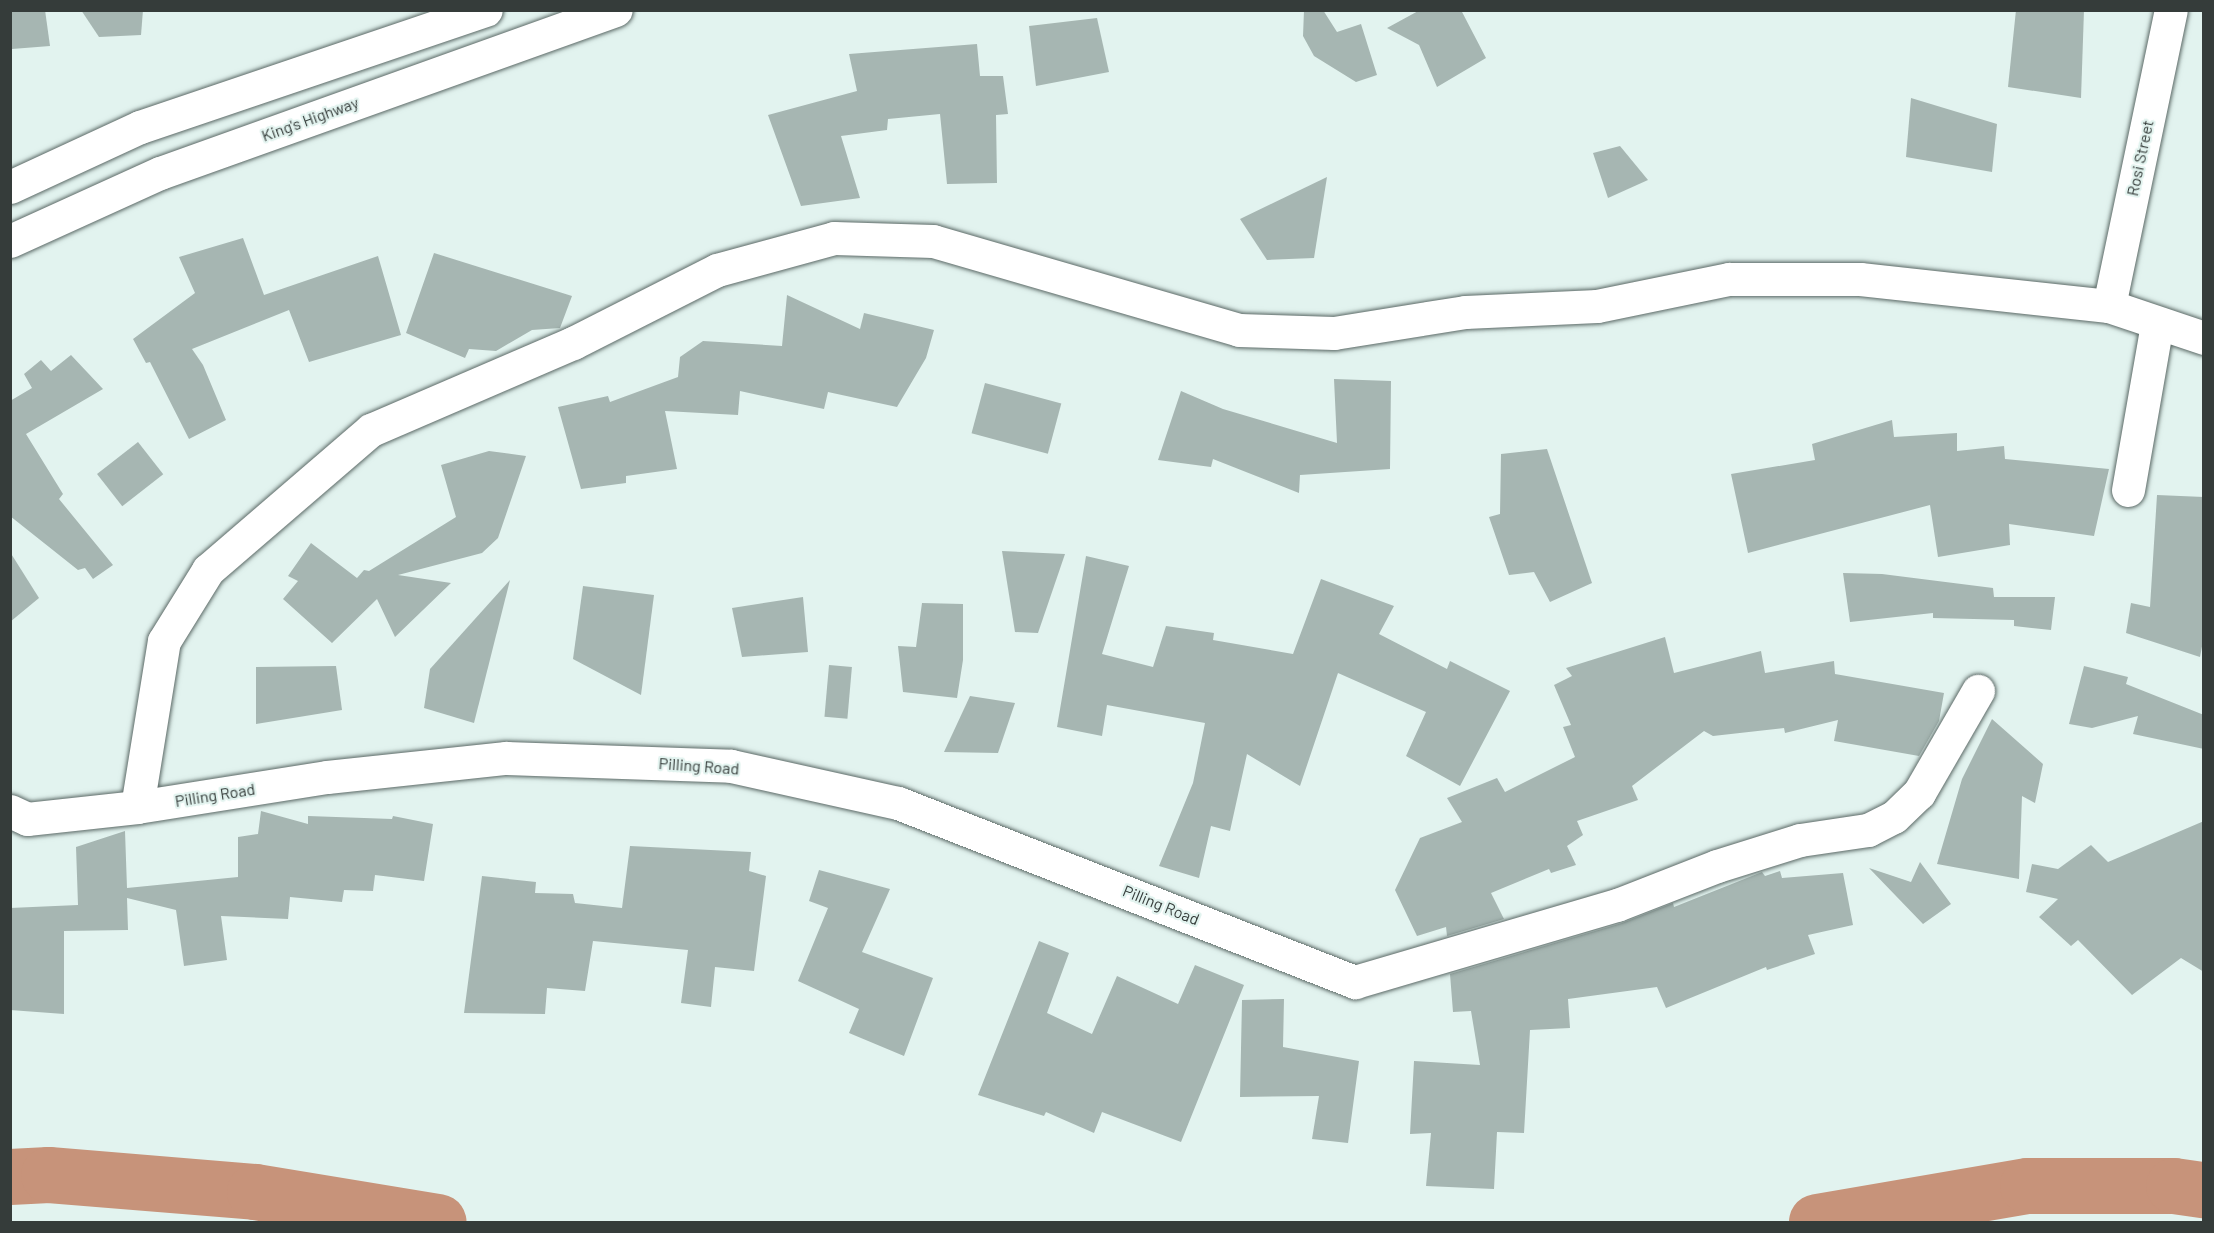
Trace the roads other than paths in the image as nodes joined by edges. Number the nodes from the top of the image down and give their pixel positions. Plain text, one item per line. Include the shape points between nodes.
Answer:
1 (486, 10) edge
2 (616, 10) edge
3 (2171, 10) edge
4 (10, 187) edge
5 (10, 241) edge
6 (2109, 306) junction
7 (2157, 323) junction
8 (2204, 338) edge
9 (2128, 490) dead end
10 (1978, 691) dead end
11 (137, 807) junction
12 (10, 811) edge

1 - 4 main road via 140,128
2 - 5 main road, King's Highway via 160,173
3 - 6 main road, Rosi Street
6 - 7 main road
6 - 11 main road via 1860,279 1729,279 1597,306 1465,312 1334,333 1239,330 933,241 834,238 717,270 573,343 371,430 208,570 164,641
7 - 8 main road
7 - 9 main road
10 - 11 main road, Pilling Road via 1919,793 1894,817 1868,830 1800,840 1717,866 1617,905 1355,982 898,802 731,766 506,758 327,777
11 - 12 main road, Pilling Road via 27,819

